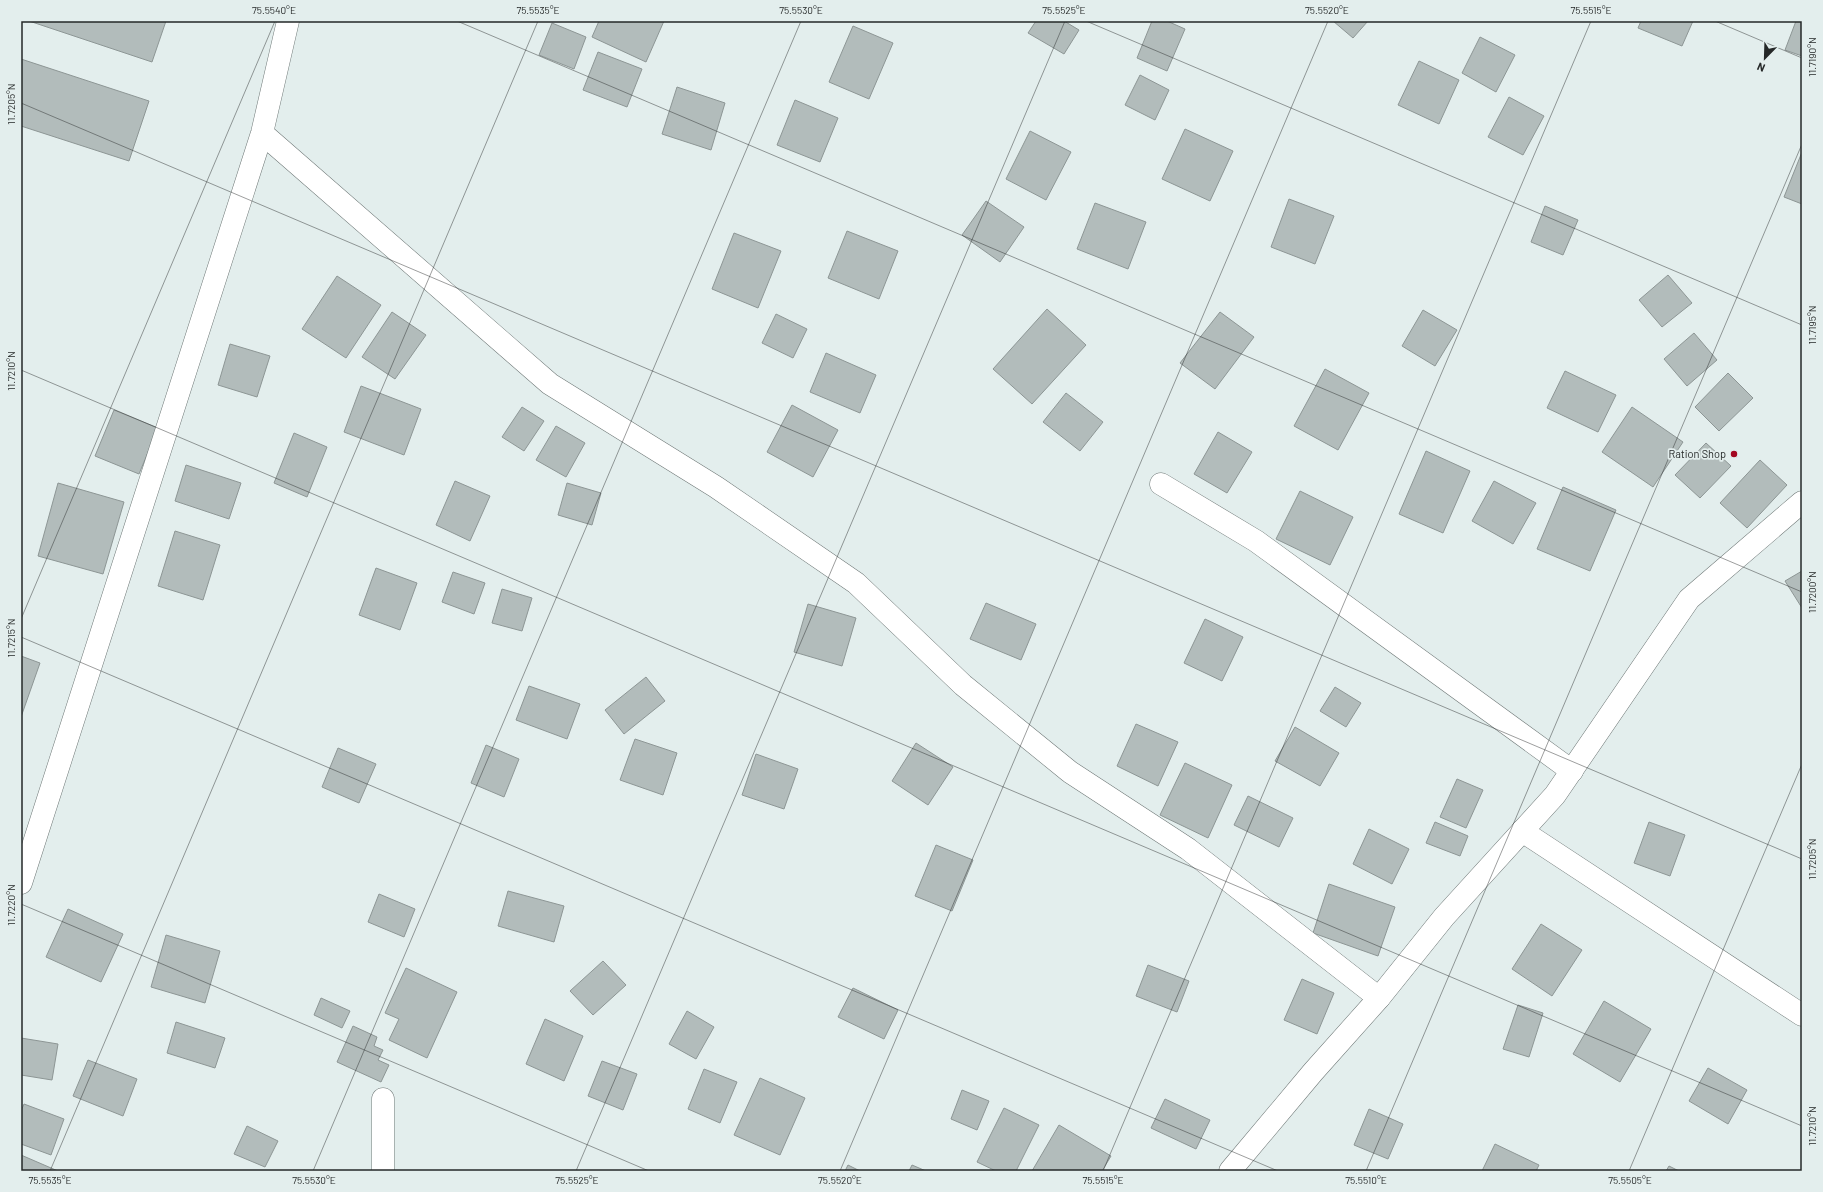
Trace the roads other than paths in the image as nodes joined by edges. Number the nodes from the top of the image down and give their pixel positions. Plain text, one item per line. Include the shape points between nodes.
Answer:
1 (288, 21) edge
2 (262, 134) junction
3 (1161, 484) dead end
4 (1802, 502) edge
5 (1572, 770) junction
6 (1522, 831) junction
7 (21, 883) edge
8 (1379, 998) junction
9 (1802, 1015) edge
10 (383, 1099) dead end
11 (383, 1171) edge
12 (1230, 1171) edge

1 - 2 street
2 - 7 street
2 - 8 street via 550,384 716,487 856,583 962,686 1070,772 1188,849
3 - 5 street via 1256,541
4 - 5 street via 1689,600
5 - 6 street via 1555,795
6 - 8 street via 1444,917
6 - 9 street
8 - 12 street
10 - 11 street

